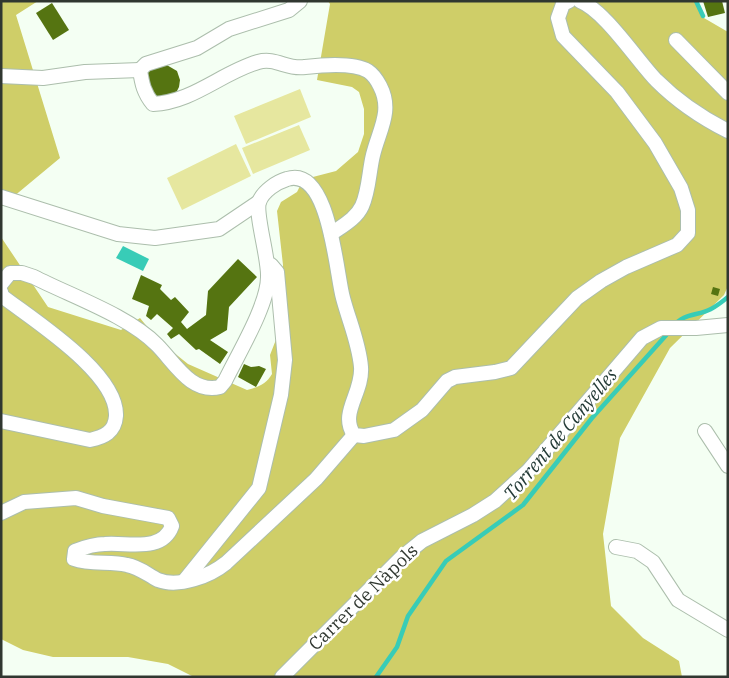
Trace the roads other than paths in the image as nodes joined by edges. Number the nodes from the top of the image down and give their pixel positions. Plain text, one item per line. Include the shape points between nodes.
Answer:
1 (300, 1) edge
2 (569, 1) edge
3 (580, 1) edge
4 (676, 40) dead end
5 (140, 70) junction
6 (1, 76) edge
7 (728, 93) edge
8 (728, 130) edge
9 (1, 197) edge
10 (259, 202) junction
11 (331, 234) junction
12 (268, 261) junction
13 (1, 284) edge
14 (1, 292) edge
15 (728, 325) edge
16 (1, 421) edge
17 (705, 431) dead end
18 (354, 435) junction
19 (728, 466) edge
20 (1, 513) edge
21 (616, 547) dead end
22 (186, 580) junction
23 (728, 630) edge
24 (282, 677) edge

1 - 5 street via 288,10 229,29 197,48 146,64
2 - 18 street via 563,4 558,18 563,36 618,92 655,143 686,199 690,223 688,234 677,245 626,267 577,298 511,368 455,377 447,381 422,410 394,430
3 - 8 street via 603,18 657,80 681,102
4 - 7 street
5 - 6 street via 85,72 43,78
5 - 11 street via 143,88 153,104 183,99 265,60 276,60 294,68 341,65 368,71 375,77 386,103 362,205 355,217
9 - 10 street via 118,234 155,238 219,229
10 - 11 street via 267,190 280,181 292,177 302,179 311,186 320,201
10 - 12 street via 258,213
11 - 18 street via 342,297 357,340 361,367 361,385 348,415
12 - 13 street via 267,290 225,381 214,389 194,383 136,327 94,306 22,273 10,273
12 - 22 street via 277,272 285,360 281,395 259,488
14 - 16 street via 80,356 108,391 115,404 116,415 112,430 90,440
15 - 24 street, Carrer de Nàpols via 661,328 642,338 528,471 495,501 422,541 401,558
17 - 19 street
18 - 22 street via 316,479 226,563 212,574
20 - 22 street via 24,502 76,498 168,518 172,526 163,540 84,547 75,551 74,559 126,564 167,582
21 - 23 street via 637,551 653,562 678,600

